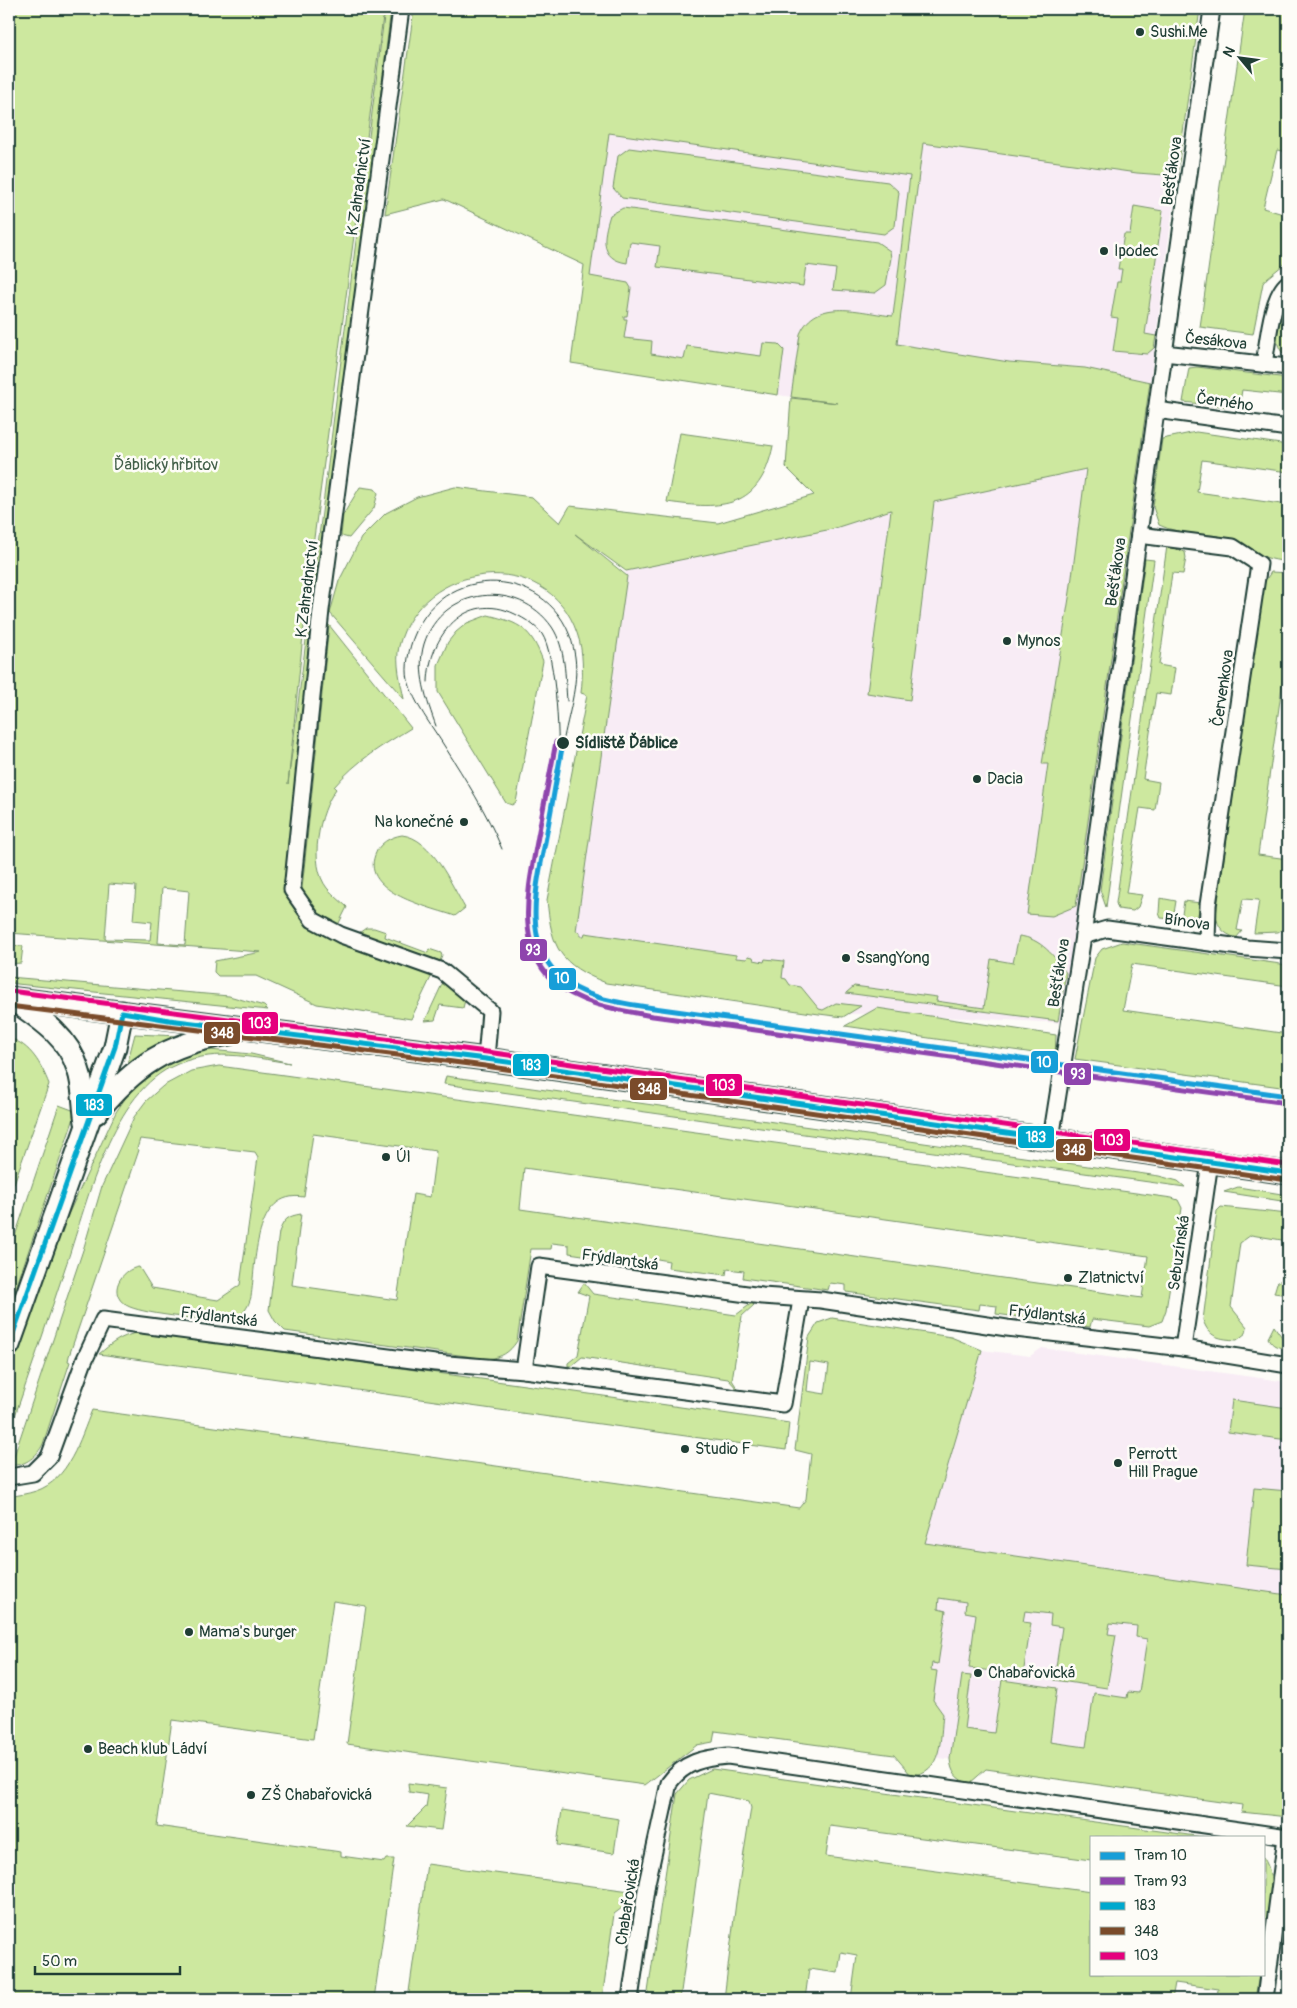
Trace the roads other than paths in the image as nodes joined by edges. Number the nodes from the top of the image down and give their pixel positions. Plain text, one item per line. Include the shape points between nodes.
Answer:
1 (401, 9) edge
2 (1212, 9) edge
3 (1288, 282) edge
4 (1164, 353) junction
5 (1264, 364) junction
6 (1288, 367) edge
7 (1156, 410) junction
8 (1288, 428) edge
9 (1139, 535) junction
10 (1083, 936) junction
11 (1207, 942) junction
12 (1288, 951) edge
13 (11, 999) edge
14 (122, 1012) junction
15 (250, 1030) junction
16 (486, 1059) junction
17 (87, 1125) junction
18 (1051, 1139) junction
19 (1210, 1162) junction
20 (1288, 1173) edge
21 (801, 1300) junction
22 (9, 1345) edge
23 (1183, 1348) junction
24 (1288, 1365) edge
25 (524, 1370) junction
26 (9, 1477) edge
27 (1287, 1837) edge
28 (630, 1999) edge
29 (1265, 1999) edge

1 - 16 street, K Zahradnictví via 321,610 292,890 312,920 442,971 490,1011
2 - 4 street, Bešťákova
3 - 5 street, Česákova via 1274,308
4 - 5 street, Česákova
4 - 7 street, Bešťákova
5 - 6 street, Česákova
7 - 8 street, Černého
7 - 9 street, Bešťákova
9 - 10 street, Bešťákova
9 - 11 street, Červenkova via 1233,547 1259,564 1208,905
10 - 11 street, Bínova via 1106,929
10 - 18 street, Bešťákova
11 - 12 street, Bínova
13 - 14 main road
13 - 17 main road via 50,1026 69,1049 79,1069
14 - 15 main road
14 - 17 main road via 115,1047
15 - 16 main road
15 - 17 main road via 208,1037 149,1060 124,1080
16 - 18 main road
17 - 22 main road
18 - 19 main road
19 - 20 main road
19 - 23 street, Sebuzínská
21 - 23 street, Frýdlantská
21 - 25 street, Frýdlantská via 783,1404
21 - 25 street, Frýdlantská via 539,1266
23 - 24 street, Frýdlantská
25 - 26 street, Frýdlantská via 435,1363 102,1320 49,1457 33,1473
27 - 28 street, Chabařovická via 728,1756 692,1762 678,1771 669,1783 647,1883
27 - 29 street

